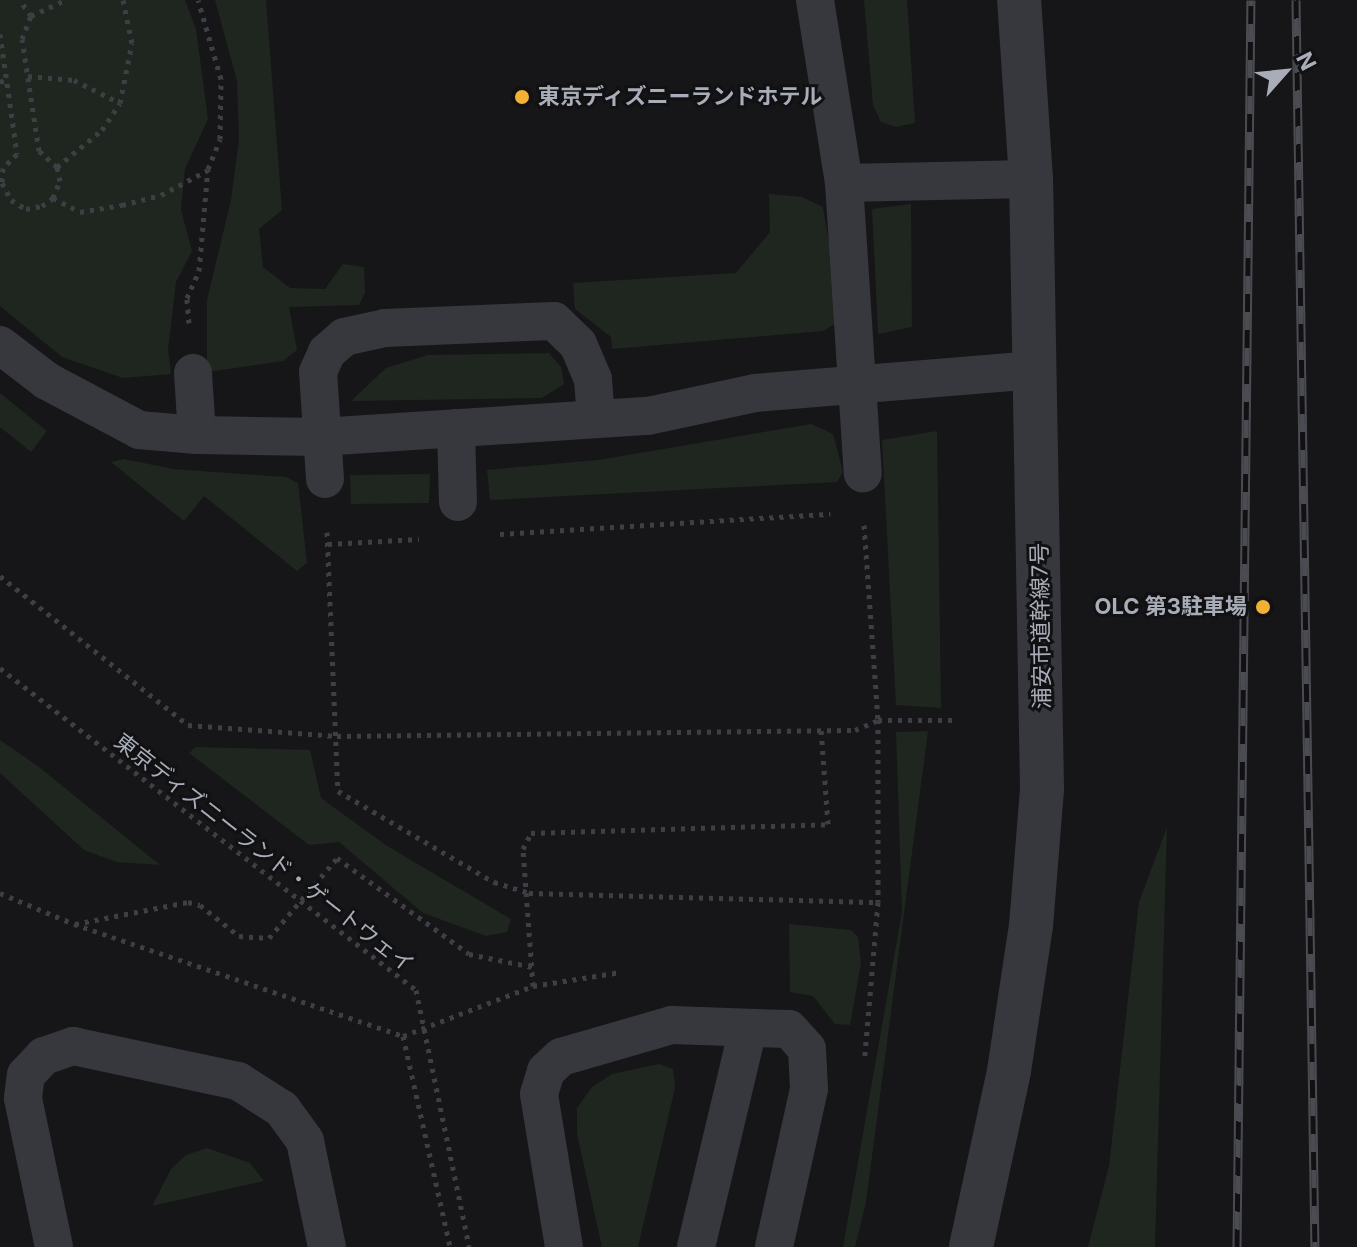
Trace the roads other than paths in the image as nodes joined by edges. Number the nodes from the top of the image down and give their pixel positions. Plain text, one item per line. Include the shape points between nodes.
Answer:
1 (815, 0) edge
2 (1019, 0) edge
3 (1031, 179) junction
4 (844, 183) junction
5 (0, 345) edge
6 (1036, 370) junction
7 (193, 373) road end
8 (858, 381) junction
9 (596, 419) junction
10 (456, 428) junction
11 (197, 435) junction
12 (320, 437) junction
13 (863, 473) dead end
14 (325, 479) road end
15 (458, 502) dead end
16 (748, 1028) junction
17 (54, 1247) edge
18 (327, 1247) edge
19 (564, 1247) edge
20 (696, 1247) edge
21 (774, 1247) edge
22 (971, 1247) edge

1 - 4 lane
2 - 3 street, 浦安市道幹線7号
3 - 4 lane
3 - 6 street, 浦安市道幹線7号
4 - 8 lane
5 - 11 lane via 47,381 139,430
6 - 8 lane
6 - 22 street, 浦安市道幹線7号 via 1042,788 1031,926 1009,1071
7 - 11 lane
8 - 9 lane
8 - 13 lane
9 - 10 lane
9 - 12 lane via 593,379 578,344 554,321 385,328 344,337 327,352 318,372
10 - 12 lane
10 - 15 lane
11 - 12 lane
12 - 14 lane
16 - 19 lane via 672,1025 561,1057 546,1071 539,1094
16 - 20 lane
16 - 21 lane via 789,1029 800,1038 811,1063
17 - 18 lane via 23,1098 26,1075 35,1065 44,1056 73,1046 238,1081 282,1109 305,1141

